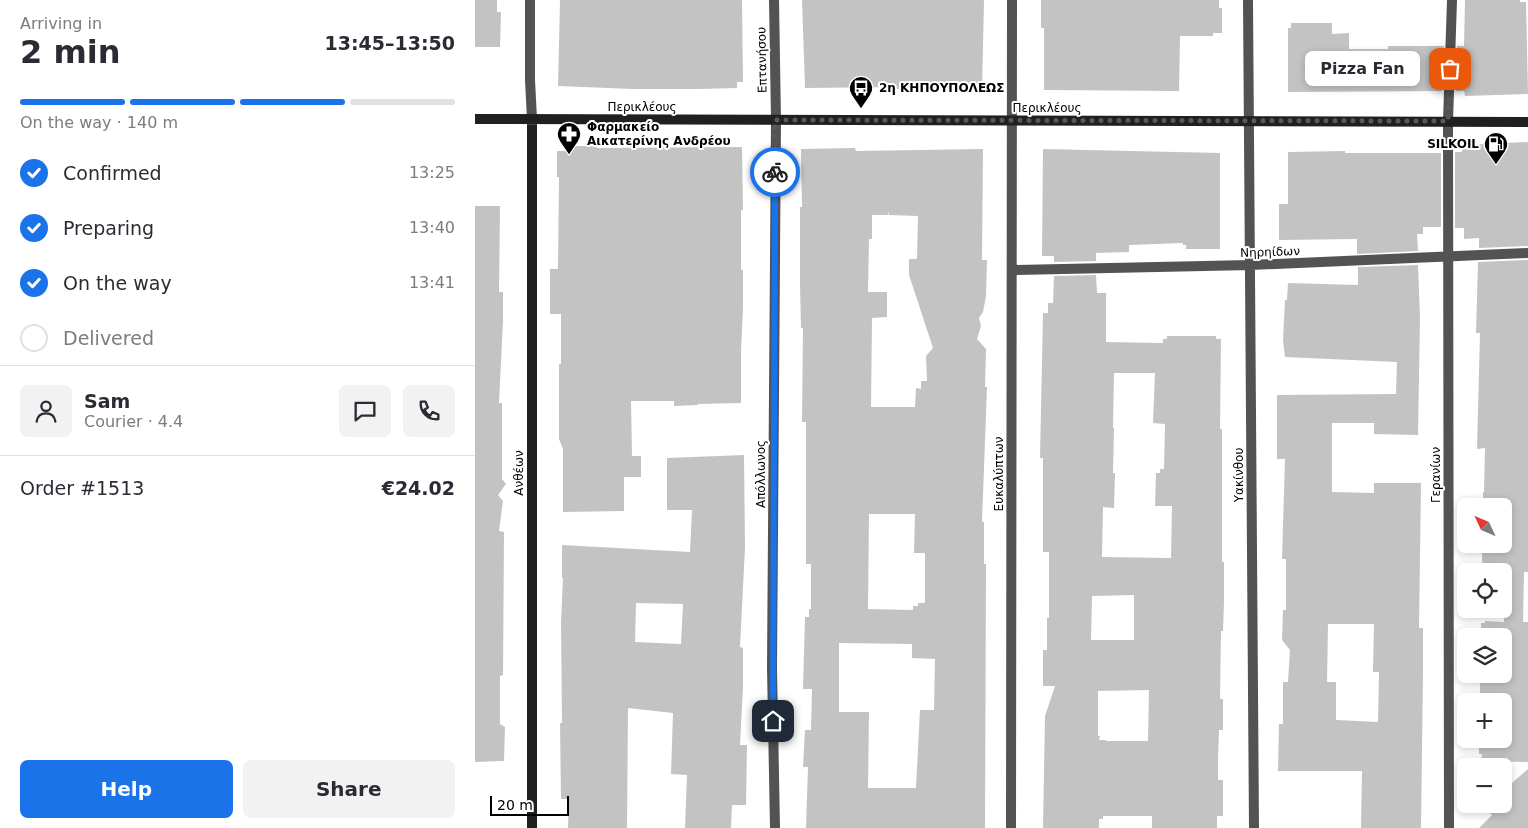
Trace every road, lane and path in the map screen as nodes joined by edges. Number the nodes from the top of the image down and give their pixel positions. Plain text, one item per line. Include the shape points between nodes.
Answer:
1 (530, 0) edge
2 (774, 0) edge
3 (1012, 0) edge
4 (1248, 0) edge
5 (1452, 0) edge
6 (475, 118) edge
7 (531, 119) junction
8 (775, 120) junction
9 (1013, 121) junction
10 (1448, 121) junction
11 (1249, 122) junction
12 (1528, 122) edge
13 (1528, 253) edge
14 (1448, 256) junction
15 (1251, 266) junction
16 (1012, 270) junction
17 (532, 828) edge
18 (775, 828) edge
19 (1011, 828) edge
20 (1253, 828) edge
21 (1449, 828) edge

1 - 7 street
2 - 8 street, Επτανήσου
3 - 9 street, Ευκαλύπτων
4 - 11 street, Υακίνθου
5 - 10 street, Γερανίων
6 - 7 street, Περικλέους
7 - 8 street, Περικλέους
7 - 17 street, Ανθέων
8 - 9 street, Περικλέους
8 - 18 street, Απόλλωνος via 772,658
9 - 11 street, Περικλέους
9 - 16 street, Ευκαλύπτων
10 - 11 street, Περικλέους
10 - 12 street, Περικλέους
10 - 14 street, Γερανίων
11 - 15 street, Υακίνθου
13 - 14 street, Νηρηίδων
14 - 15 street, Νηρηίδων
14 - 21 street, Γερανίων
15 - 16 street, Νηρηίδων
15 - 20 street, Υακίνθου
16 - 19 street, Ευκαλύπτων

